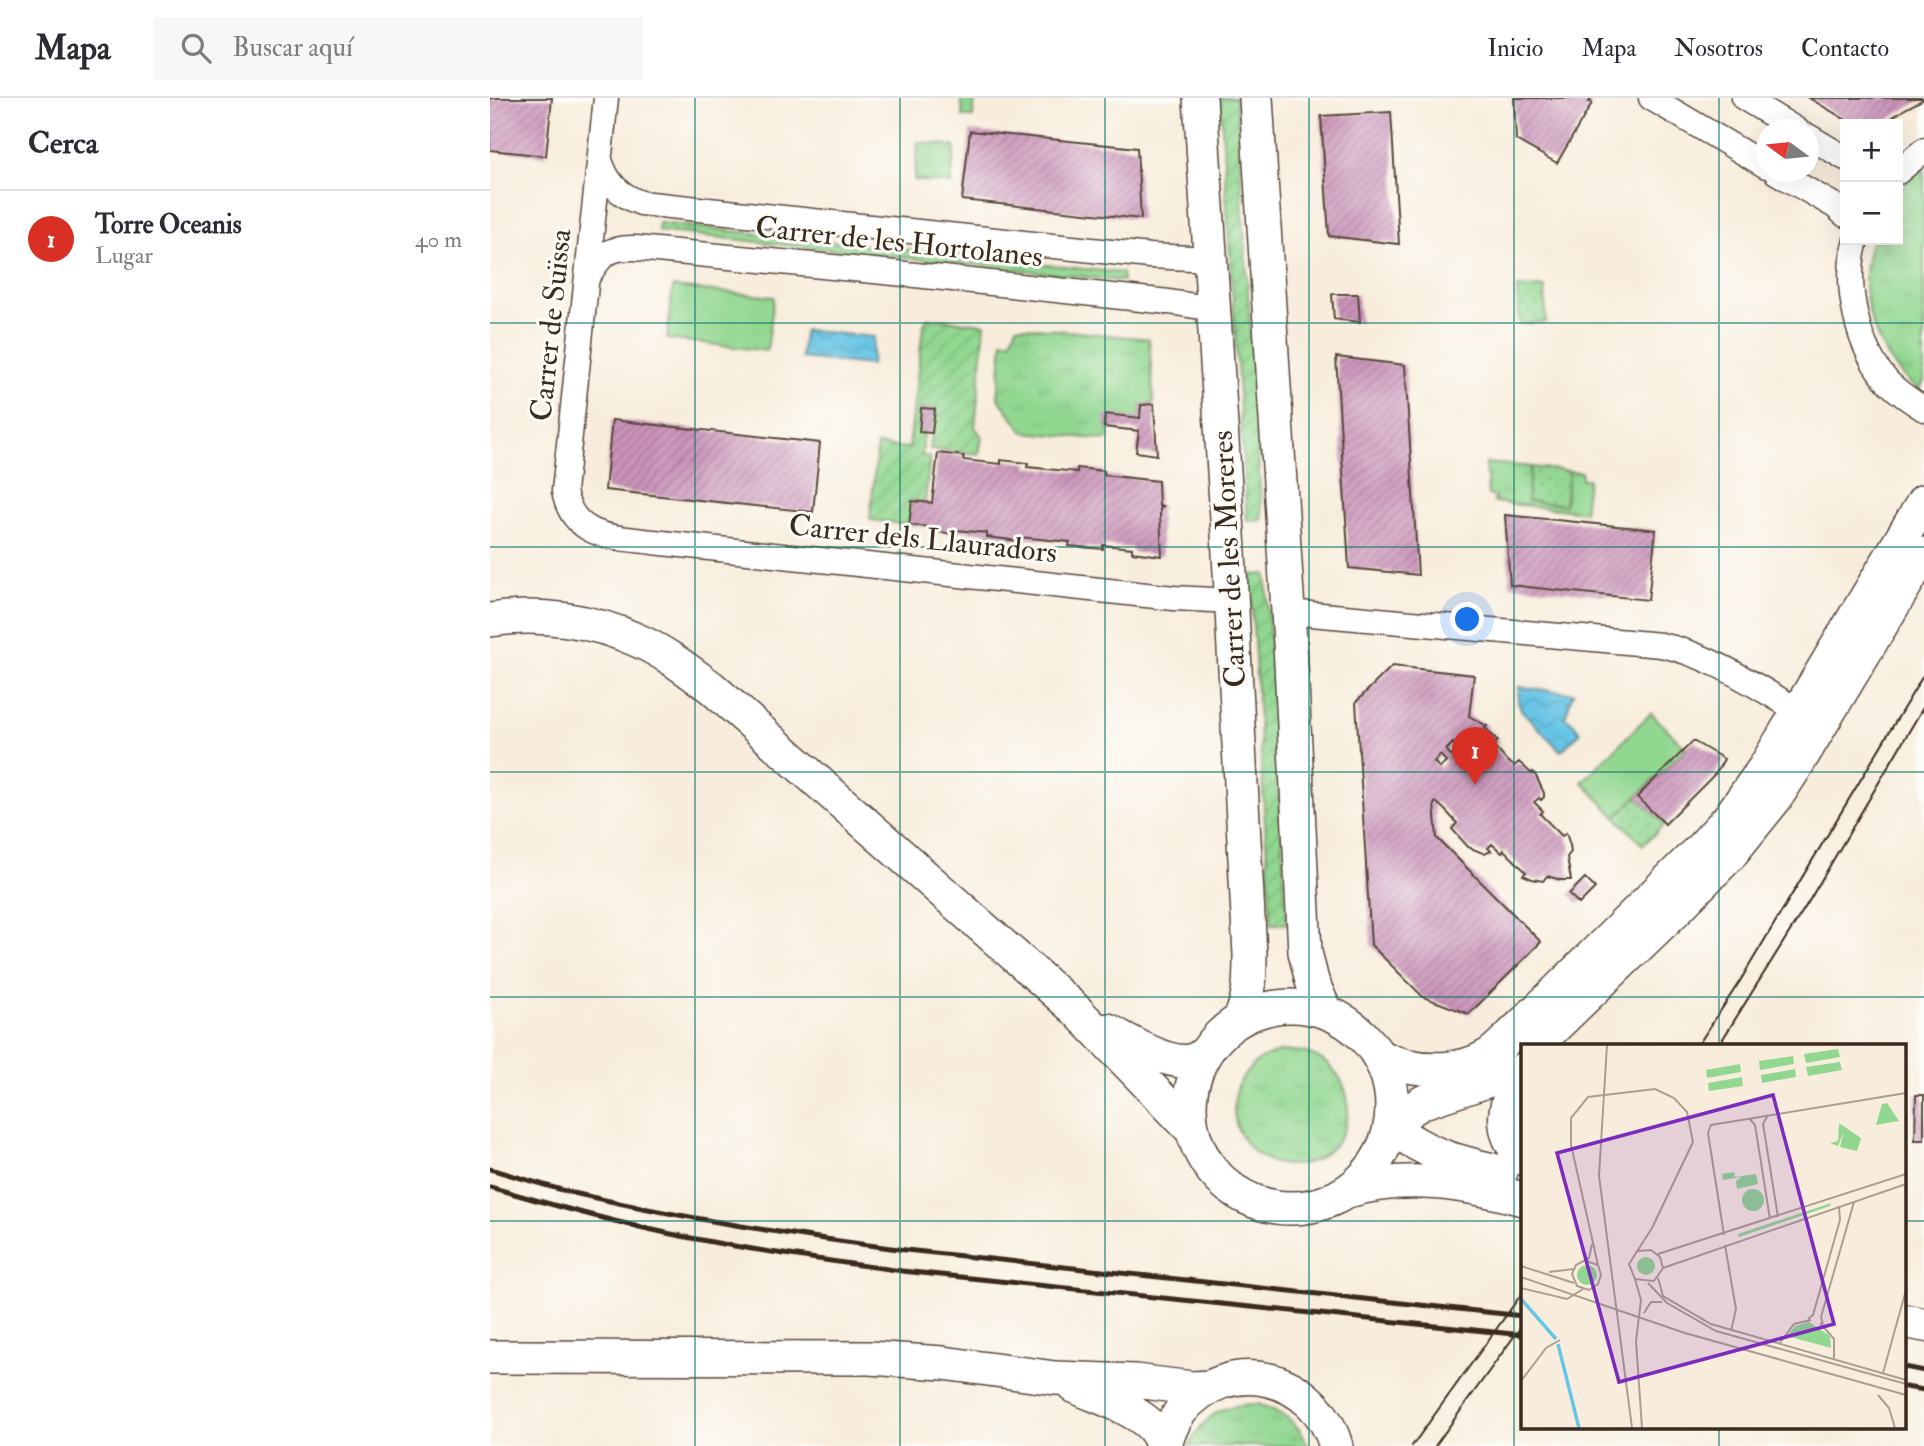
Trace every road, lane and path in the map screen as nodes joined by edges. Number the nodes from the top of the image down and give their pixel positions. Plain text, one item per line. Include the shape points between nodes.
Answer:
1 (606, 98) edge
2 (1200, 98) edge
3 (1256, 98) edge
4 (1651, 98) edge
5 (1744, 98) edge
6 (1779, 119) edge
7 (1819, 143) edge
8 (1924, 150) edge
9 (1840, 155) edge
10 (600, 160) junction
11 (1756, 160) edge
12 (1903, 167) edge
13 (1793, 182) edge
14 (1840, 210) edge
15 (1855, 245) edge
16 (1211, 259) junction
17 (589, 275) junction
18 (1214, 309) junction
19 (1924, 409) edge
20 (1924, 501) edge
21 (608, 536) joint
22 (1924, 554) edge
23 (1232, 601) junction
24 (1288, 612) junction
25 (490, 620) edge
26 (1799, 710) junction
27 (1076, 1010) junction
28 (1325, 1011) junction
29 (1240, 1019) junction
30 (1539, 1044) edge
31 (1205, 1053) junction
32 (1378, 1056) junction
33 (1521, 1059) edge
34 (1521, 1073) edge
35 (1391, 1124) junction
36 (1192, 1130) junction
37 (1521, 1156) edge
38 (1521, 1178) edge
39 (1346, 1192) junction
40 (1521, 1198) edge
41 (1906, 1321) edge
42 (1924, 1325) edge
43 (490, 1357) edge
44 (1055, 1378) junction
45 (1211, 1387) junction
46 (1164, 1446) edge
47 (1336, 1446) edge

1 - 10 street, Carrer de Suïssa
2 - 16 main road, Carrer de les Moreres
3 - 24 main road, Carrer de les Moreres
4 - 11 street
5 - 6 street
7 - 9 street
8 - 12 street
10 - 16 street, Carrer de les Hortolanes via 618,191 641,203
10 - 17 street, Carrer de Suïssa
13 - 14 street
15 - 19 street via 1852,301 1861,335 1887,381
16 - 18 main road, Carrer de les Moreres
17 - 18 street, Carrer de les Hortolanes via 614,249 636,248
17 - 21 street, Carrer de Suïssa via 565,491 573,515 591,531
18 - 23 main road, Carrer de les Moreres
20 - 26 main road
21 - 23 street, Carrer dels Llauradors
22 - 30 main road via 1795,768 1754,827
23 - 29 main road, Carrer de les Moreres via 1250,955 1247,1004
24 - 26 street via 1682,649
24 - 28 main road, Carrer de les Moreres via 1305,952 1311,981
25 - 27 main road via 573,620 639,641 681,664
26 - 32 main road via 1752,787 1720,828 1492,1052 1465,1064 1432,1069 1392,1063
27 - 31 main road via 1120,1038 1162,1056 1181,1061
27 - 36 main road
28 - 29 main road via 1294,1005 1259,1010
28 - 32 main road via 1353,1027
29 - 31 main road
31 - 36 main road via 1192,1085
32 - 35 main road via 1388,1079
33 - 35 main road via 1484,1082 1423,1102
34 - 37 main road via 1505,1118
35 - 38 main road via 1435,1154
35 - 39 main road via 1370,1171
36 - 39 main road via 1200,1154 1222,1182 1251,1201 1285,1209 1317,1205
39 - 40 main road via 1394,1181 1427,1182 1477,1187
41 - 42 main road
43 - 44 main road via 869,1357
44 - 45 main road
44 - 46 main road via 1146,1420
45 - 46 main road via 1180,1413
45 - 47 main road via 1251,1378 1291,1387 1322,1414

